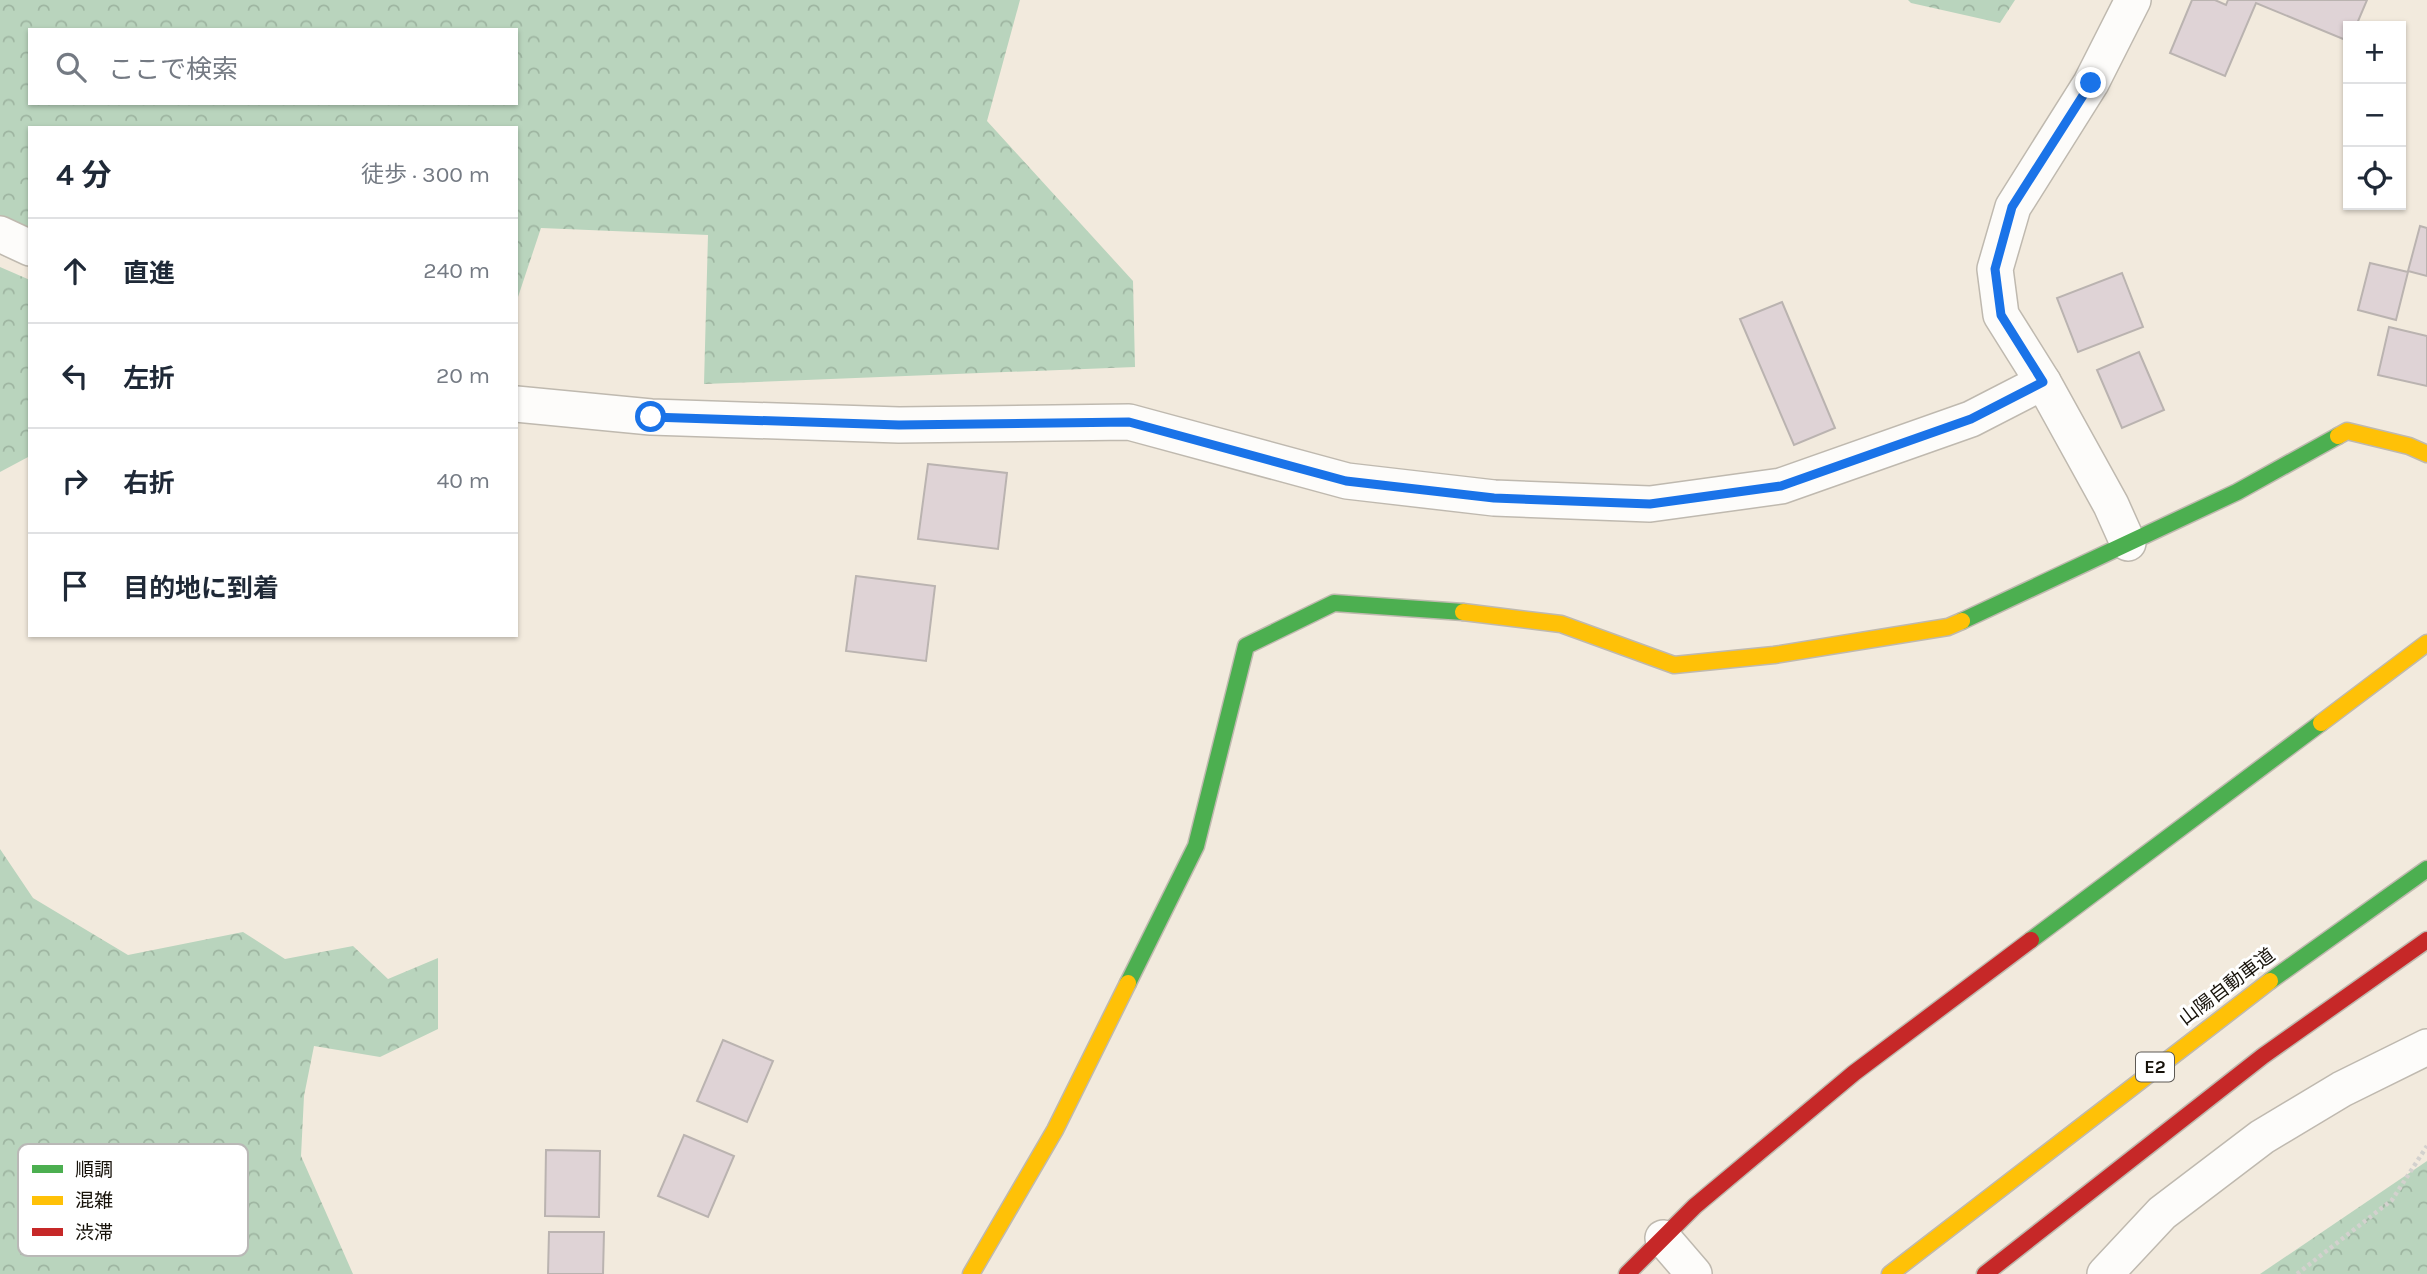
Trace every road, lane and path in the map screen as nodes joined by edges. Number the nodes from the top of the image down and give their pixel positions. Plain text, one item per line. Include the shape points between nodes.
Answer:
1 (2133, 0) edge
2 (0, 234) edge
3 (28, 247) edge
4 (2043, 382) junction
5 (518, 404) edge
6 (2427, 454) edge
7 (2128, 543) junction
8 (2427, 643) edge
9 (2427, 869) edge
10 (2427, 940) edge
11 (2427, 1047) edge
12 (2427, 1146) edge
13 (1663, 1238) junction
14 (971, 1274) edge
15 (1627, 1274) edge
16 (1694, 1274) edge
17 (1890, 1274) edge
18 (1986, 1274) edge
19 (2105, 1274) edge
20 (2297, 1274) edge

1 - 4 street via 2091,83 2012,207 1995,269 2001,315
2 - 3 street
4 - 5 street via 1971,419 1781,486 1650,504 1494,498 1346,481 1129,422 885,424 651,417
4 - 7 street
6 - 7 main road via 2347,431 2237,492
7 - 14 main road via 1948,627 1774,655 1674,665 1561,624 1334,603 1247,646 1196,846 1055,1130
8 - 13 main road via 1854,1073
9 - 17 main road, 山陽自動車道 / E2 via 2232,1008
10 - 18 main road via 2263,1056
11 - 19 street via 2342,1089 2262,1137 2162,1213
12 - 20 path via 2392,1200
13 - 15 main road
13 - 16 street

